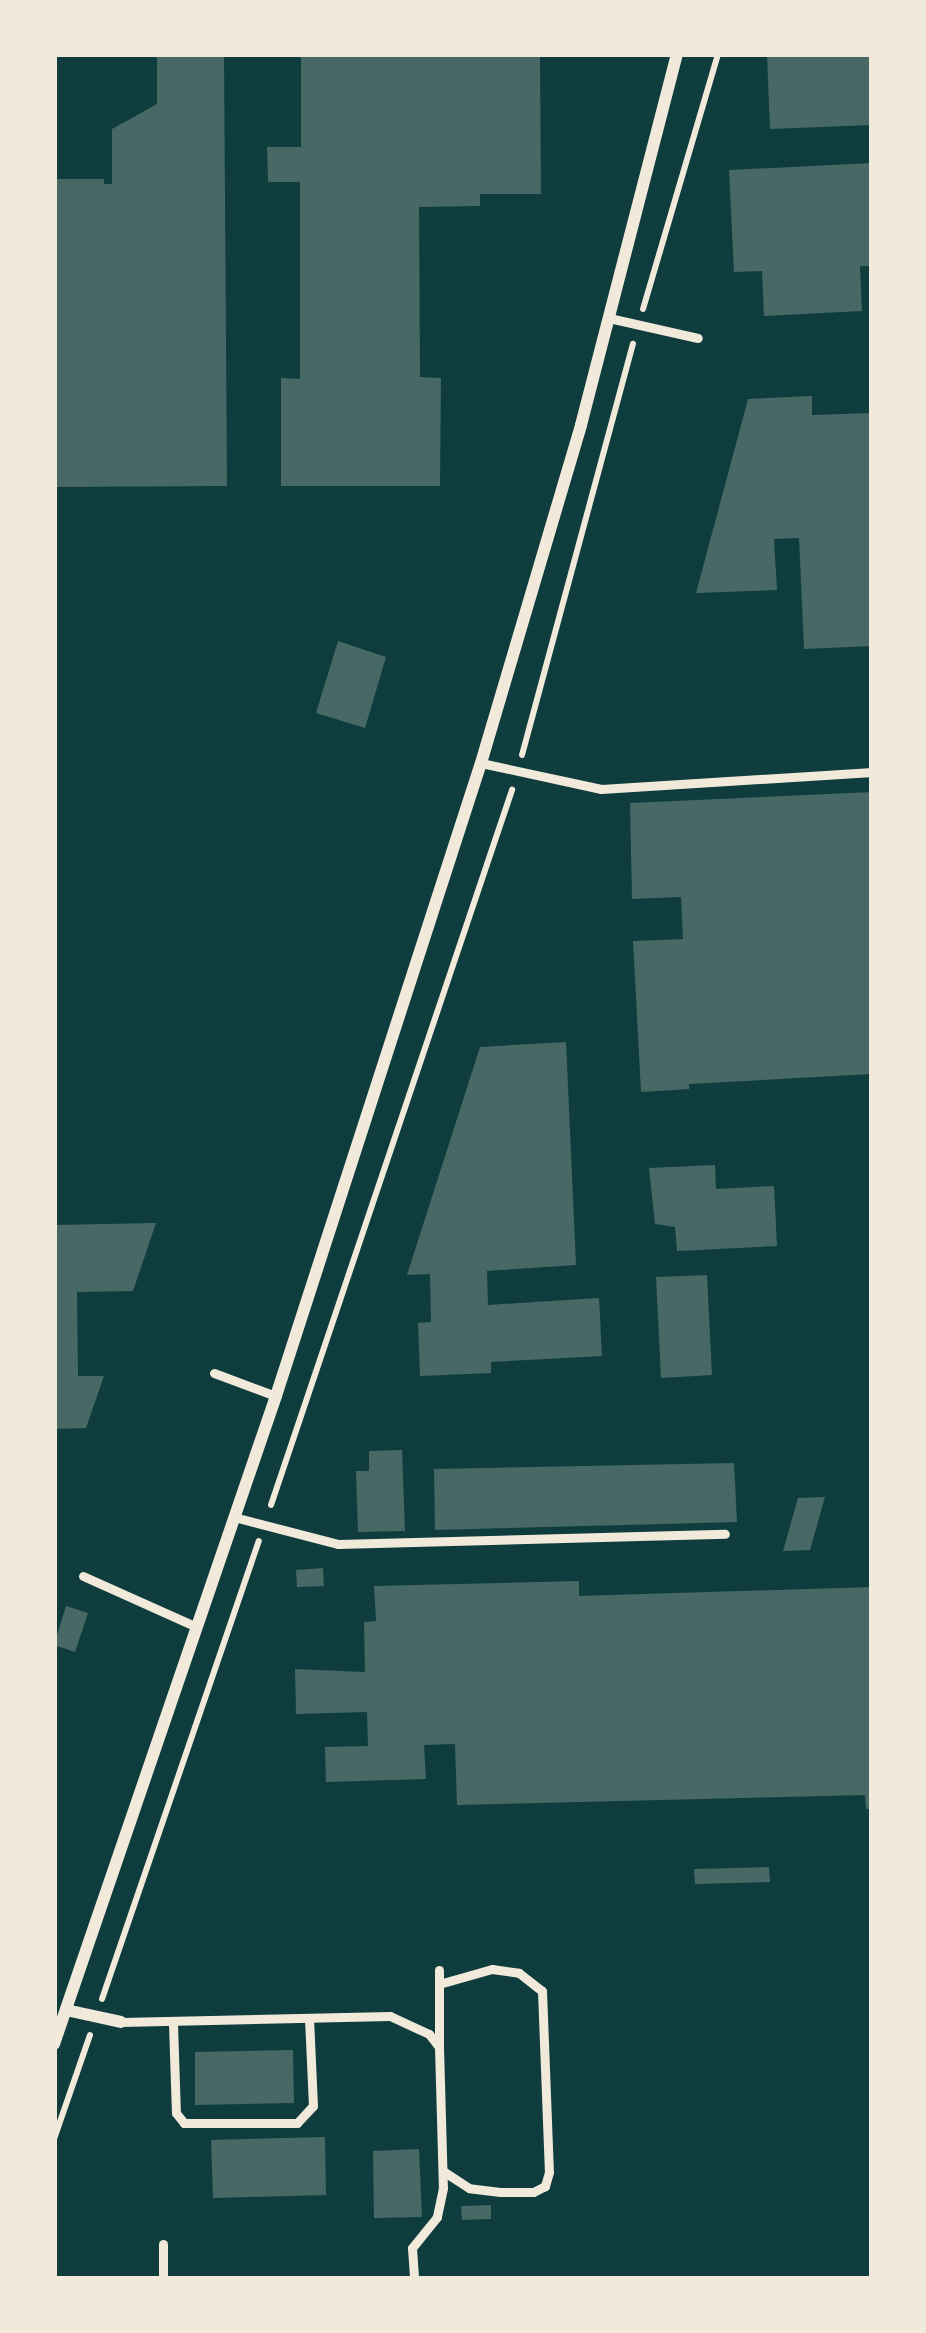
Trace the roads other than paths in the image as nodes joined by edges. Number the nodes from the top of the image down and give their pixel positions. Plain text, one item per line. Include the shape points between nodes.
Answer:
1 (677, 54) edge
2 (608, 318) junction
3 (698, 338) dead end
4 (481, 763) junction
5 (872, 772) edge
6 (214, 1373) dead end
7 (275, 1396) junction
8 (234, 1517) junction
9 (725, 1534) dead end
10 (83, 1576) dead end
11 (196, 1627) junction
12 (439, 1970) dead end
13 (439, 1984) junction
14 (66, 2010) junction
15 (309, 2019) junction
16 (121, 2022) joint
17 (173, 2024) junction
18 (54, 2044) edge
19 (439, 2047) junction
20 (443, 2171) junction
21 (163, 2244) dead end
22 (163, 2279) edge
23 (413, 2279) edge

1 - 2 street
2 - 3 lane
2 - 4 street
4 - 5 lane via 601,789
4 - 7 street
6 - 7 lane
7 - 8 street
8 - 9 lane via 338,1544
8 - 11 street
10 - 11 lane
11 - 14 street
12 - 13 lane
13 - 19 lane
13 - 20 lane via 492,1970 519,1972 542,1991 549,2173 533,2192 500,2192 469,2188
14 - 16 street
14 - 18 street
15 - 17 lane
15 - 17 lane via 313,2106 297,2123 184,2123 176,2113
15 - 19 lane via 389,2016 411,2021
16 - 17 lane
19 - 20 lane
20 - 23 lane via 437,2217 412,2248
21 - 22 lane

